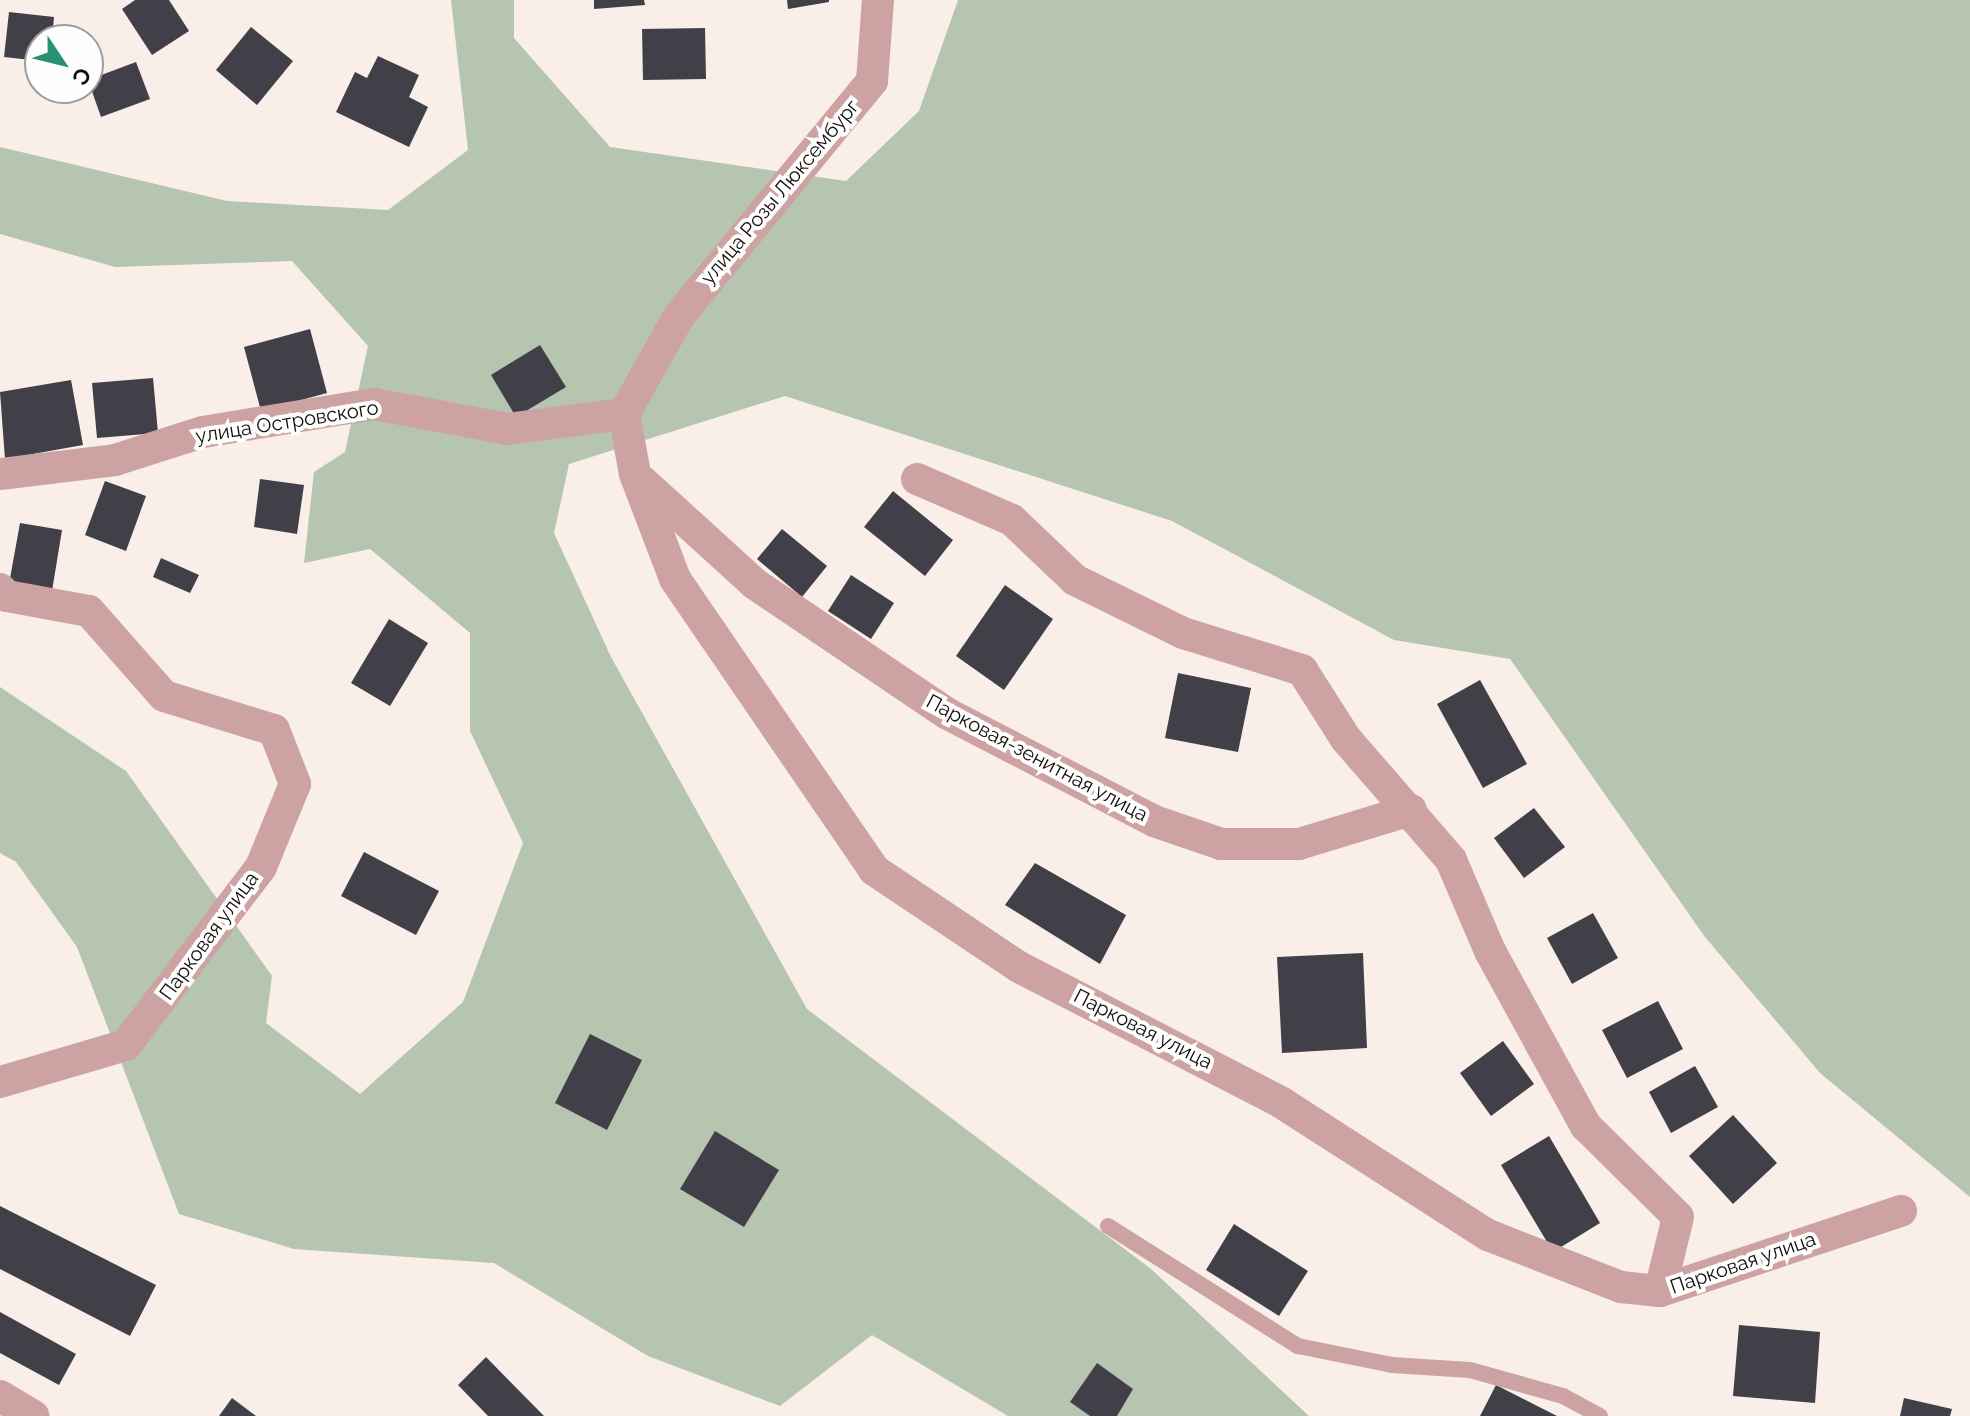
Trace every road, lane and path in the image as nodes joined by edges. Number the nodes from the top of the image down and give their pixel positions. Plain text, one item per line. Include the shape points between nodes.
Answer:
1 (878, 0) edge
2 (624, 414) junction
3 (0, 474) edge
4 (635, 474) junction
5 (917, 479) dead end
6 (0, 589) edge
7 (1411, 810) junction
8 (0, 1082) edge
9 (1901, 1211) dead end
10 (1108, 1226) dead end
11 (1660, 1291) junction
12 (0, 1396) edge
13 (33, 1416) edge
14 (1600, 1416) edge

1 - 2 street, улица Розы Люксембург via 872,81 689,304
2 - 3 street, улица Островского via 508,429 374,404 203,432 115,460
2 - 4 street, Парковая улица
4 - 7 street, Парковая-зенитная улица via 755,584 934,705 1154,821 1221,844 1299,844
4 - 11 street, Парковая улица via 675,579 874,870 1019,967 1282,1103 1488,1235 1621,1287
5 - 7 street via 1012,520 1089,587 1183,633 1302,670 1346,739
6 - 8 street, Парковая улица via 7,596 89,611 164,696 274,730 295,784 261,867 126,1045
7 - 11 street via 1451,860 1490,951 1586,1126 1678,1217
9 - 11 street, Парковая улица
10 - 14 lane via 1298,1346 1392,1365 1470,1370 1563,1396
12 - 13 street

